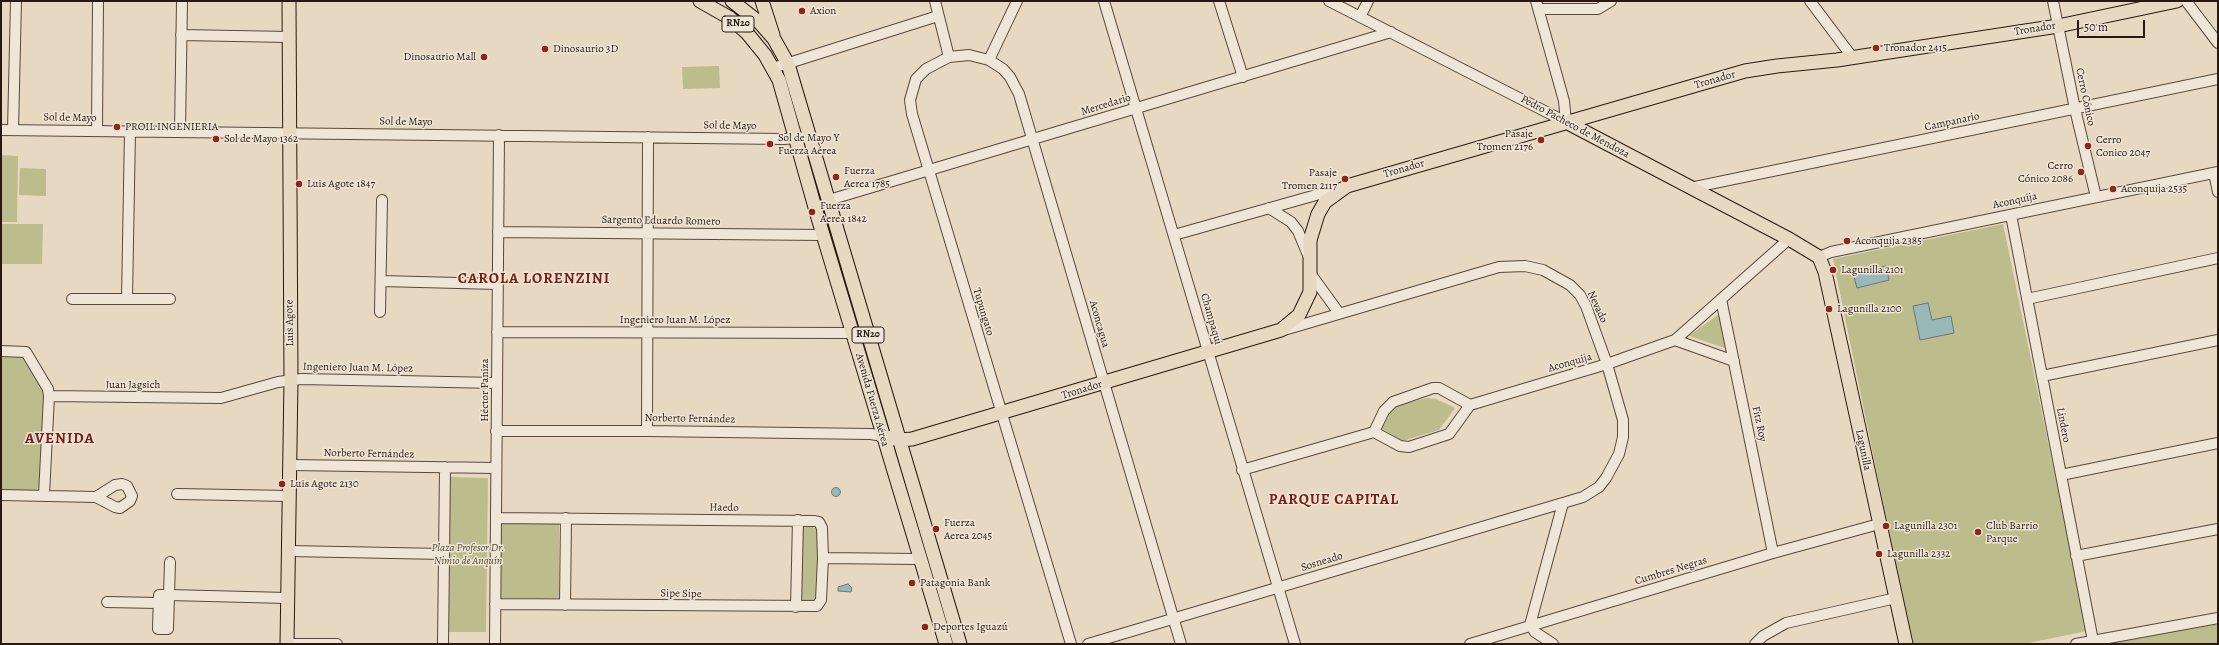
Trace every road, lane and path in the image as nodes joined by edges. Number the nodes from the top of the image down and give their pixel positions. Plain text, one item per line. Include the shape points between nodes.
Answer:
1 (16, 1) edge
2 (98, 1) edge
3 (182, 1) edge
4 (289, 1) edge
5 (700, 1) edge
6 (732, 1) edge
7 (762, 1) edge
8 (935, 1) edge
9 (1017, 1) edge
10 (1104, 1) edge
11 (1219, 1) edge
12 (1329, 1) edge
13 (1368, 1) edge
14 (1611, 1) edge
15 (1810, 1) edge
16 (2052, 1) edge
17 (2177, 1) edge
18 (2186, 1) edge
19 (1537, 5) edge
20 (938, 16) junction
21 (1360, 17) junction
22 (2058, 26) junction
23 (1391, 32) junction
24 (181, 35) junction
25 (289, 37) junction
26 (774, 39) junction
27 (2218, 43) edge
28 (949, 57) junction
29 (1853, 58) junction
30 (989, 60) junction
31 (788, 64) junction
32 (773, 68) junction
33 (1243, 76) junction
34 (2218, 79) edge
35 (1135, 109) junction
36 (2075, 109) junction
37 (1566, 122) junction
38 (1, 130) edge
39 (13, 130) junction
40 (96, 130) junction
41 (130, 131) junction
42 (180, 131) junction
43 (289, 133) junction
44 (499, 135) junction
45 (648, 137) junction
46 (811, 137) junction
47 (796, 139) junction
48 (1033, 140) junction
49 (927, 171) junction
50 (2216, 172) edge
51 (1347, 186) junction
52 (1690, 188) junction
53 (2218, 192) edge
54 (2096, 197) junction
55 (382, 200) dead end
56 (829, 200) junction
57 (1269, 208) junction
58 (2011, 214) junction
59 (498, 232) junction
60 (648, 233) junction
61 (823, 235) junction
62 (1174, 235) junction
63 (1789, 240) junction
64 (1819, 257) junction
65 (1310, 258) junction
66 (2218, 258) edge
67 (1310, 273) junction
68 (381, 281) junction
69 (498, 284) junction
70 (72, 299) dead end
71 (127, 299) junction
72 (170, 299) dead end
73 (1721, 299) junction
74 (2027, 299) junction
75 (380, 312) dead end
76 (1339, 313) junction
77 (1281, 330) junction
78 (497, 332) junction
79 (648, 332) junction
80 (852, 333) junction
81 (1675, 340) junction
82 (2218, 340) edge
83 (1, 351) edge
84 (1208, 352) junction
85 (1734, 360) junction
86 (1607, 364) junction
87 (2042, 376) junction
88 (291, 380) junction
89 (497, 383) junction
90 (1104, 384) junction
91 (49, 396) junction
92 (1470, 405) junction
93 (1001, 414) junction
94 (496, 431) junction
95 (647, 431) junction
96 (1374, 432) junction
97 (882, 436) junction
98 (899, 440) junction
99 (2218, 443) edge
100 (290, 465) junction
101 (445, 467) junction
102 (496, 468) junction
103 (1242, 470) junction
104 (2061, 475) junction
105 (1, 494) edge
106 (177, 494) dead end
107 (44, 495) junction
108 (290, 496) junction
109 (96, 497) dead end
110 (1563, 503) junction
111 (496, 518) junction
112 (566, 518) junction
113 (798, 520) junction
114 (1879, 524) junction
115 (2218, 529) edge
116 (289, 551) junction
117 (1773, 553) junction
118 (444, 554) junction
119 (2076, 556) junction
120 (823, 558) junction
121 (919, 559) junction
122 (170, 562) dead end
123 (1277, 588) junction
124 (169, 595) junction
125 (287, 598) junction
126 (1896, 598) junction
127 (107, 602) dead end
128 (158, 603) junction
129 (495, 604) junction
130 (565, 605) junction
131 (796, 607) junction
132 (1174, 618) junction
133 (2218, 618) edge
134 (1530, 626) junction
135 (2093, 641) junction
136 (288, 644) edge
137 (337, 644) edge
138 (443, 644) edge
139 (495, 644) edge
140 (946, 644) edge
141 (960, 644) edge
142 (1071, 644) edge
143 (1088, 644) edge
144 (1181, 644) edge
145 (1295, 644) edge
146 (1470, 644) edge
147 (1553, 644) edge
148 (1755, 644) edge
149 (1906, 644) edge
150 (2076, 644) edge

1 - 39 street
2 - 40 street
3 - 24 street
4 - 25 main road, Luis Agote
5 - 32 main road, Avenida Fuerza Aérea / RN20 via 724,14 747,33
6 - 26 main road, Avenida Fuerza Aérea / RN20 via 760,23
7 - 26 main road
8 - 20 street
9 - 30 street
10 - 35 street, Champaquí
11 - 33 street
12 - 21 street, Pedro Pacheco de Mendoza
13 - 21 street
14 - 19 street via 1598,9
15 - 29 street
16 - 22 street, Cerro Cónico
17 - 22 main road, Tronador
18 - 27 street
19 - 37 street via 1564,101
20 - 28 street
20 - 31 street
21 - 23 street, Pedro Pacheco de Mendoza
22 - 29 main road, Tronador
22 - 36 street, Cerro Cónico
23 - 33 street, Mercedario
23 - 37 street, Pedro Pacheco de Mendoza
24 - 25 street
24 - 42 street
25 - 43 main road, Luis Agote
26 - 31 main road, Avenida Fuerza Aérea / RN20
28 - 30 street, Aconcagua via 969,55
28 - 49 street, Tupungato via 926,69 916,79 910,100
29 - 37 main road, Tronador via 1745,71
30 - 48 street, Aconcagua via 1010,77 1019,94
31 - 32 street
31 - 46 main road, Avenida Fuerza Aérea / RN20
32 - 47 main road, Avenida Fuerza Aérea / RN20 via 785,98
33 - 35 street, Mercedario
34 - 36 street, Campanario
35 - 48 street, Mercedario
35 - 62 street, Champaquí
36 - 52 street, Campanario
36 - 54 street, Cerro Cónico
37 - 51 main road, Tronador
37 - 52 main road, Pedro Pacheco de Mendoza
38 - 39 street, Sol de Mayo
39 - 40 street, Sol de Mayo
40 - 41 street, Sol de Mayo
41 - 42 street, Sol de Mayo
41 - 71 street
42 - 43 street, Sol de Mayo
43 - 44 street, Sol de Mayo
43 - 88 main road, Luis Agote
44 - 45 street, Sol de Mayo
44 - 59 street, Héctor Paniza
45 - 47 street, Sol de Mayo
45 - 60 street
46 - 47 street, Sol de Mayo
46 - 56 main road, Avenida Fuerza Aérea / RN20
47 - 61 main road, Avenida Fuerza Aérea / RN20
48 - 49 street, Mercedario
48 - 90 street, Aconcagua
49 - 56 street, Mercedario
49 - 93 street, Tupungato
50 - 53 street
50 - 54 street, Aconquija
51 - 57 street
51 - 65 main road, Tronador via 1325,202 1318,214 1312,228
52 - 63 main road, Pedro Pacheco de Mendoza
54 - 58 street, Aconquija
55 - 68 street
56 - 98 main road, Avenida Fuerza Aérea / RN20
57 - 62 street
57 - 65 street, Tronador via 1291,222
58 - 64 street, Aconquija via 1830,252
58 - 74 street, Lindero
59 - 60 street, Sargento Eduardo Romero
59 - 69 street, Héctor Paniza
60 - 61 street, Sargento Eduardo Romero
60 - 79 street
61 - 80 main road, Avenida Fuerza Aérea / RN20
62 - 84 street, Champaquí
63 - 64 main road, Pedro Pacheco de Mendoza
63 - 73 street, Aconquija
64 - 114 main road, Lagunilla via 1825,272
65 - 67 main road, Tronador
66 - 74 street
67 - 76 street
67 - 77 main road, Tronador via 1310,292 1307,301 1292,323
68 - 69 street
68 - 75 street
69 - 78 street, Héctor Paniza
70 - 71 street
71 - 72 street
73 - 81 street, Aconquija
73 - 85 street, Fitz Roy
74 - 87 street, Lindero
76 - 77 street, Tronador
76 - 86 street, Nevado via 1499,267 1534,267 1570,285 1580,295
77 - 84 main road, Tronador
78 - 79 street, Ingeniero Juan M. López
78 - 89 street, Héctor Paniza
79 - 80 street, Ingeniero Juan M. López
79 - 95 street
80 - 97 main road, Avenida Fuerza Aérea / RN20
81 - 85 street
81 - 86 street, Aconquija
82 - 87 street
83 - 91 street via 22,350 29,355 48,389
84 - 90 main road, Tronador
84 - 103 street, Champaquí
85 - 117 street, Fitz Roy
86 - 92 street, Aconquija
86 - 110 street, Nevado via 1622,420 1623,437 1619,454 1599,487 1583,497
87 - 104 street, Lindero
88 - 89 street, Ingeniero Juan M. López
88 - 91 street, Juan Jagsich via 221,398
88 - 100 main road, Luis Agote
89 - 94 street, Héctor Paniza
90 - 93 main road, Tronador
90 - 132 street, Aconcagua
91 - 107 street
92 - 96 street via 1449,434 1408,447 1400,446
92 - 96 street via 1439,388 1432,388 1393,402 1384,412
93 - 98 main road, Tronador via 912,439
93 - 142 street, Tupungato
94 - 95 street, Norberto Fernández
94 - 102 street, Héctor Paniza
95 - 97 street, Norberto Fernández
96 - 103 street
97 - 98 main road, Tronador
97 - 121 main road, Avenida Fuerza Aérea / RN20
98 - 141 main road, Avenida Fuerza Aérea / RN20
99 - 104 street
100 - 101 street, Norberto Fernández
100 - 108 main road, Luis Agote
101 - 102 street, Norberto Fernández
101 - 118 street
102 - 111 street, Héctor Paniza
103 - 123 street, Champaquí
104 - 119 street, Lindero
105 - 107 street
106 - 108 street
107 - 109 street
108 - 116 main road, Luis Agote
110 - 123 street, Sosneado
110 - 134 street
111 - 112 street, Haedo
111 - 129 street, Héctor Paniza
112 - 113 street, Haedo
112 - 130 street
113 - 120 street, Haedo via 815,521 821,525
113 - 131 street
114 - 117 street, Cumbres Negras
114 - 126 main road, Lagunilla
115 - 119 street
116 - 118 street
116 - 125 main road, Luis Agote
117 - 134 street, Cumbres Negras
118 - 138 street
119 - 135 street, Lindero
120 - 121 street
120 - 131 street, Sipe Sipe via 819,604
121 - 140 main road, Avenida Fuerza Aérea / RN20
122 - 124 street
123 - 132 street, Sosneado
123 - 145 street, Champaquí
124 - 125 street
124 - 128 street via 159,595
124 - 128 street via 168,629 158,629
125 - 136 main road, Luis Agote
126 - 148 street via 1786,623
126 - 149 main road, Lagunilla
127 - 128 street
129 - 130 street, Sipe Sipe
129 - 139 street, Héctor Paniza
130 - 131 street, Sipe Sipe
132 - 143 street, Sosneado
132 - 144 street, Aconcagua
133 - 135 street
134 - 146 street, Cumbres Negras
134 - 147 street
135 - 150 street
136 - 137 street

